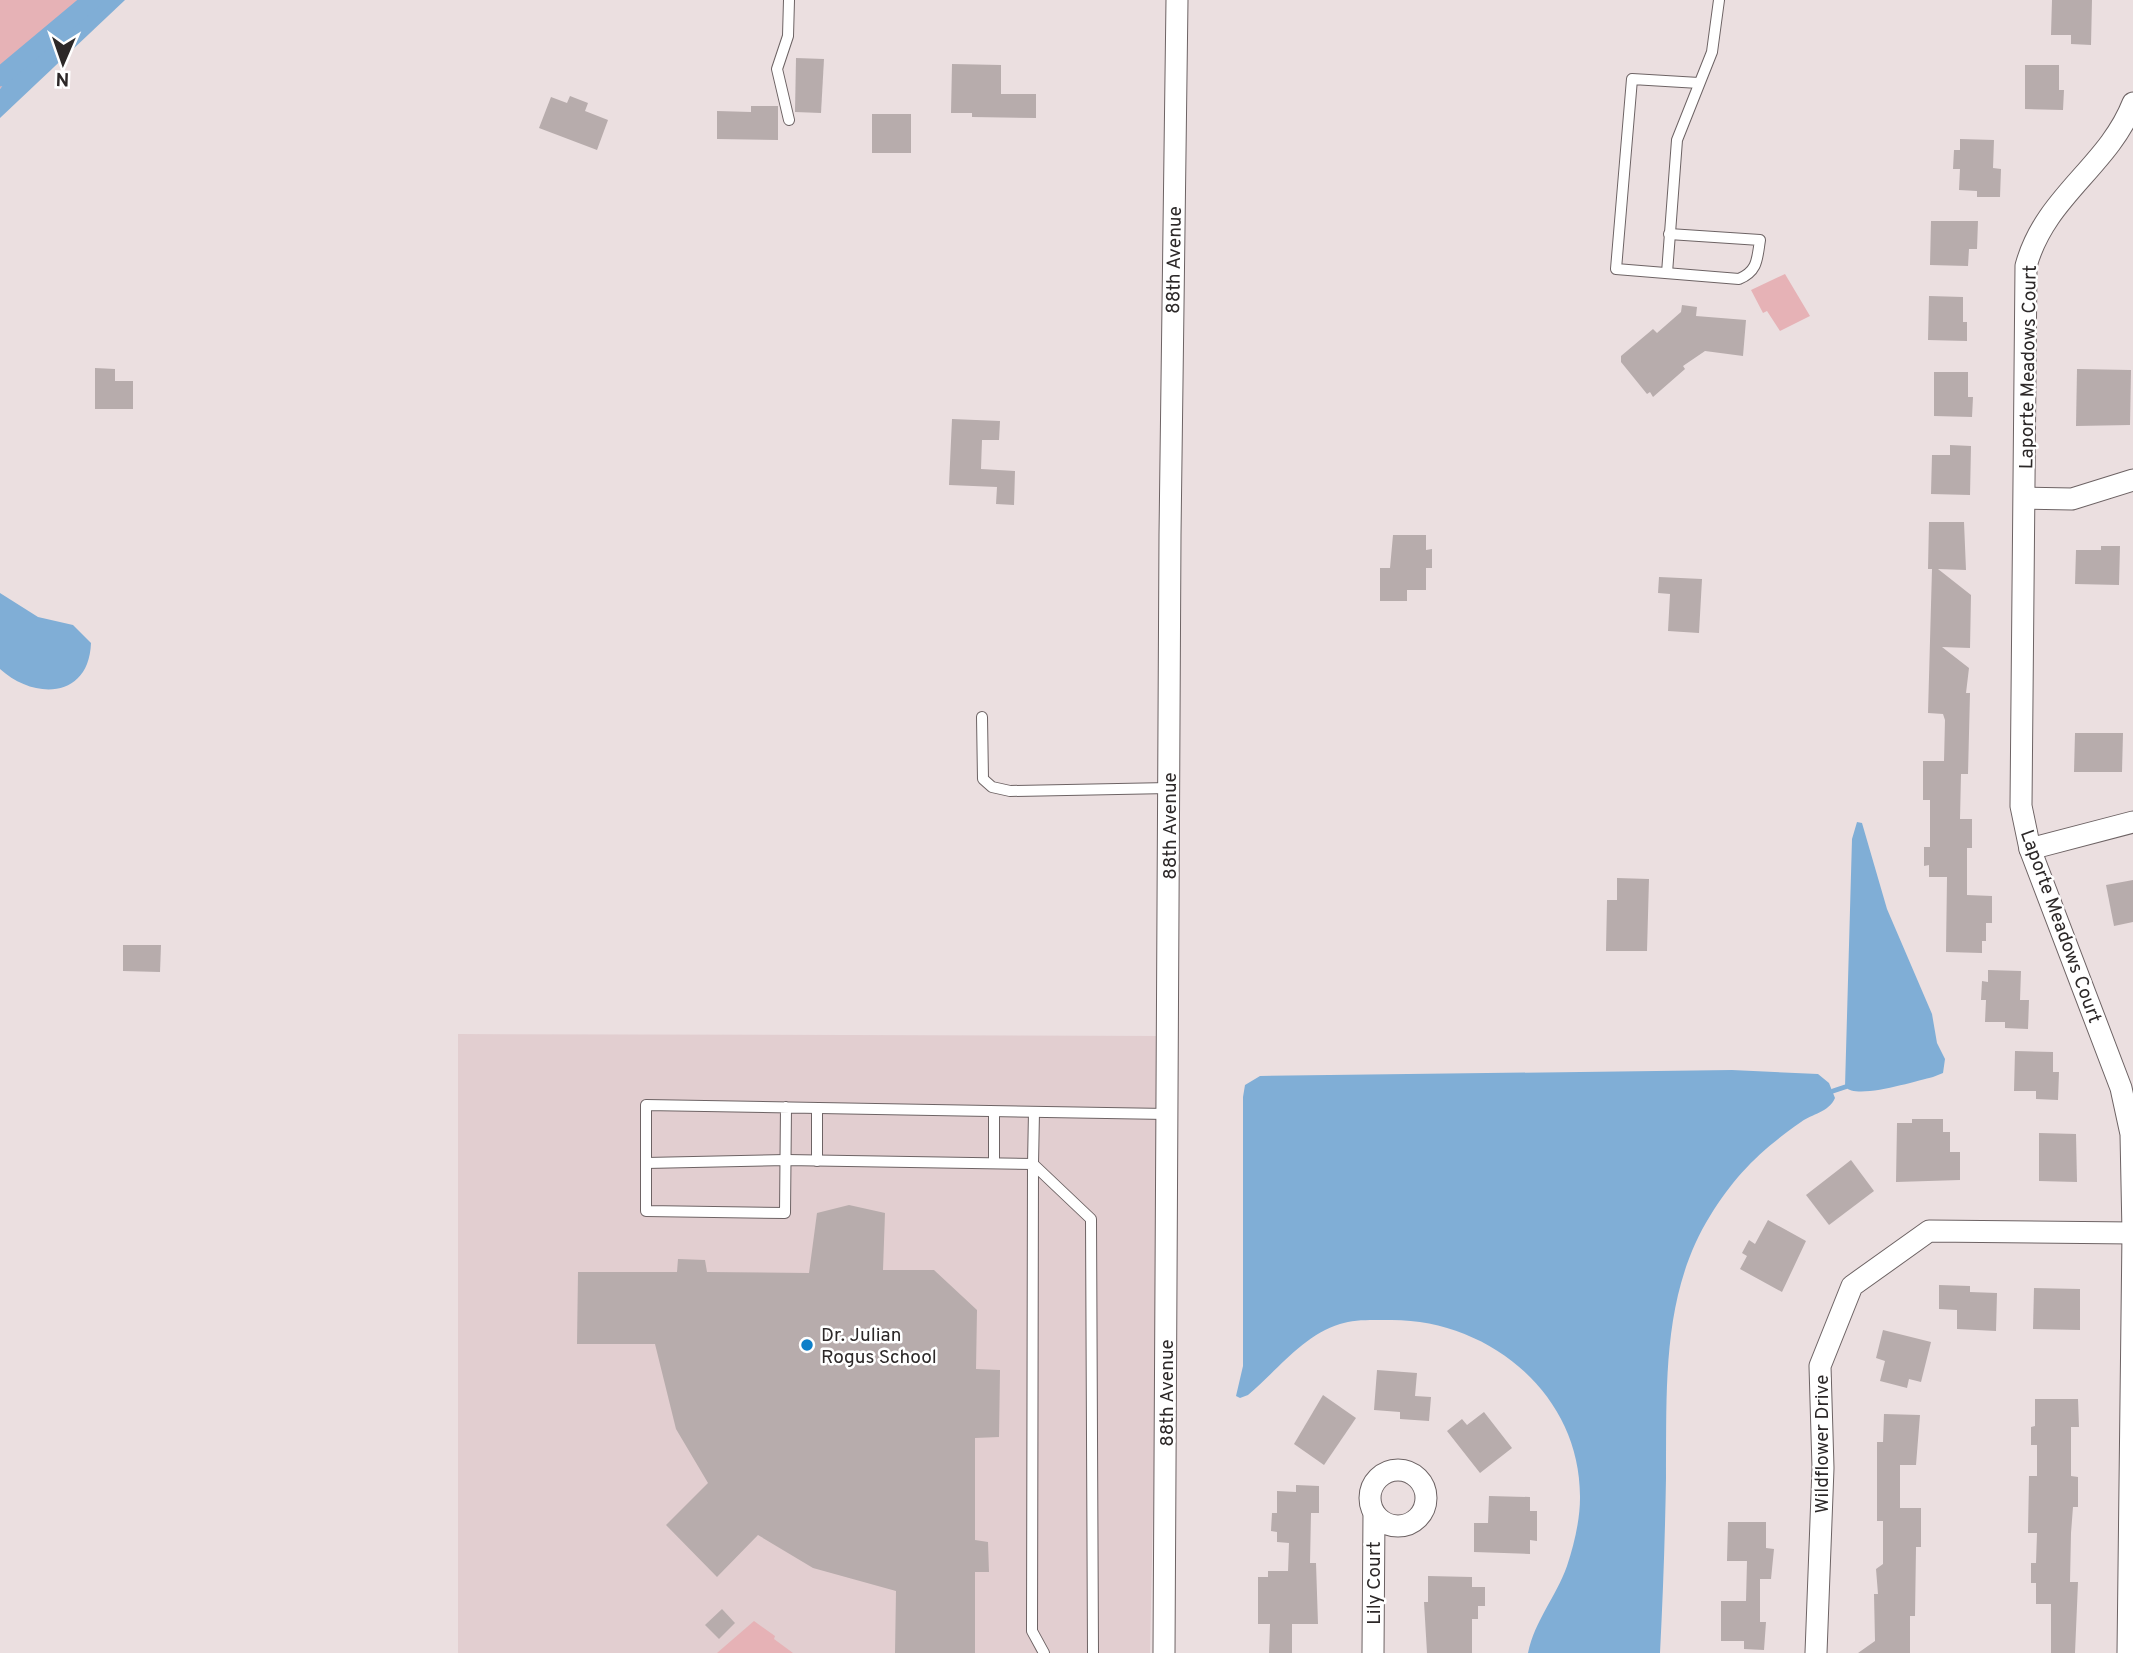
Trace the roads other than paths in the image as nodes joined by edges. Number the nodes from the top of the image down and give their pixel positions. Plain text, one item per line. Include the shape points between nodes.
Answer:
1 (789, 0) edge
2 (1177, 0) edge
3 (1718, 0) edge
4 (1699, 83) junction
5 (2133, 103) edge
6 (789, 120) dead end
7 (1669, 234) junction
8 (1667, 273) junction
9 (2133, 480) edge
10 (2025, 498) junction
11 (982, 717) dead end
12 (1169, 788) junction
13 (2133, 822) edge
14 (2030, 849) junction
15 (786, 1107) junction
16 (817, 1108) junction
17 (994, 1112) junction
18 (1034, 1112) junction
19 (1167, 1114) junction
20 (786, 1160) junction
21 (817, 1161) junction
22 (646, 1163) junction
23 (994, 1163) junction
24 (1033, 1164) junction
25 (2133, 1233) edge
26 (1374, 1513) dead end
27 (1044, 1653) edge
28 (1093, 1653) edge
29 (1164, 1653) edge
30 (1373, 1653) edge
31 (1816, 1653) edge
32 (2129, 1653) edge

1 - 6 lane via 788,36 777,69
2 - 12 street, 88th Avenue
3 - 4 lane via 1712,52
4 - 7 lane via 1677,140
4 - 8 lane via 1632,79 1616,268
5 - 10 street, Laporte Meadows Court via 2113,139 2048,215 2030,251 2025,287
7 - 8 lane
7 - 8 lane via 1760,240 1756,267 1739,279
9 - 10 street via 2072,499
10 - 14 street, Laporte Meadows Court via 2021,806
11 - 12 lane via 983,779 992,788
12 - 19 street, 88th Avenue
13 - 14 street
14 - 25 street, Laporte Meadows Court via 2126,1106 2131,1133
15 - 16 lane
15 - 20 lane
15 - 22 lane via 646,1105
16 - 17 lane
16 - 21 lane
17 - 18 lane
17 - 23 lane
18 - 19 lane
18 - 24 lane
19 - 29 street, 88th Avenue
20 - 21 lane
20 - 22 lane
20 - 22 lane via 785,1213 646,1211
21 - 23 lane
23 - 24 lane
24 - 27 lane via 1032,1631
24 - 28 lane via 1091,1219
25 - 31 street, Wildflower Drive via 1929,1231 1852,1286 1820,1366 1823,1482
25 - 32 street, Laporte Meadows Court
26 - 30 street, Lily Court

